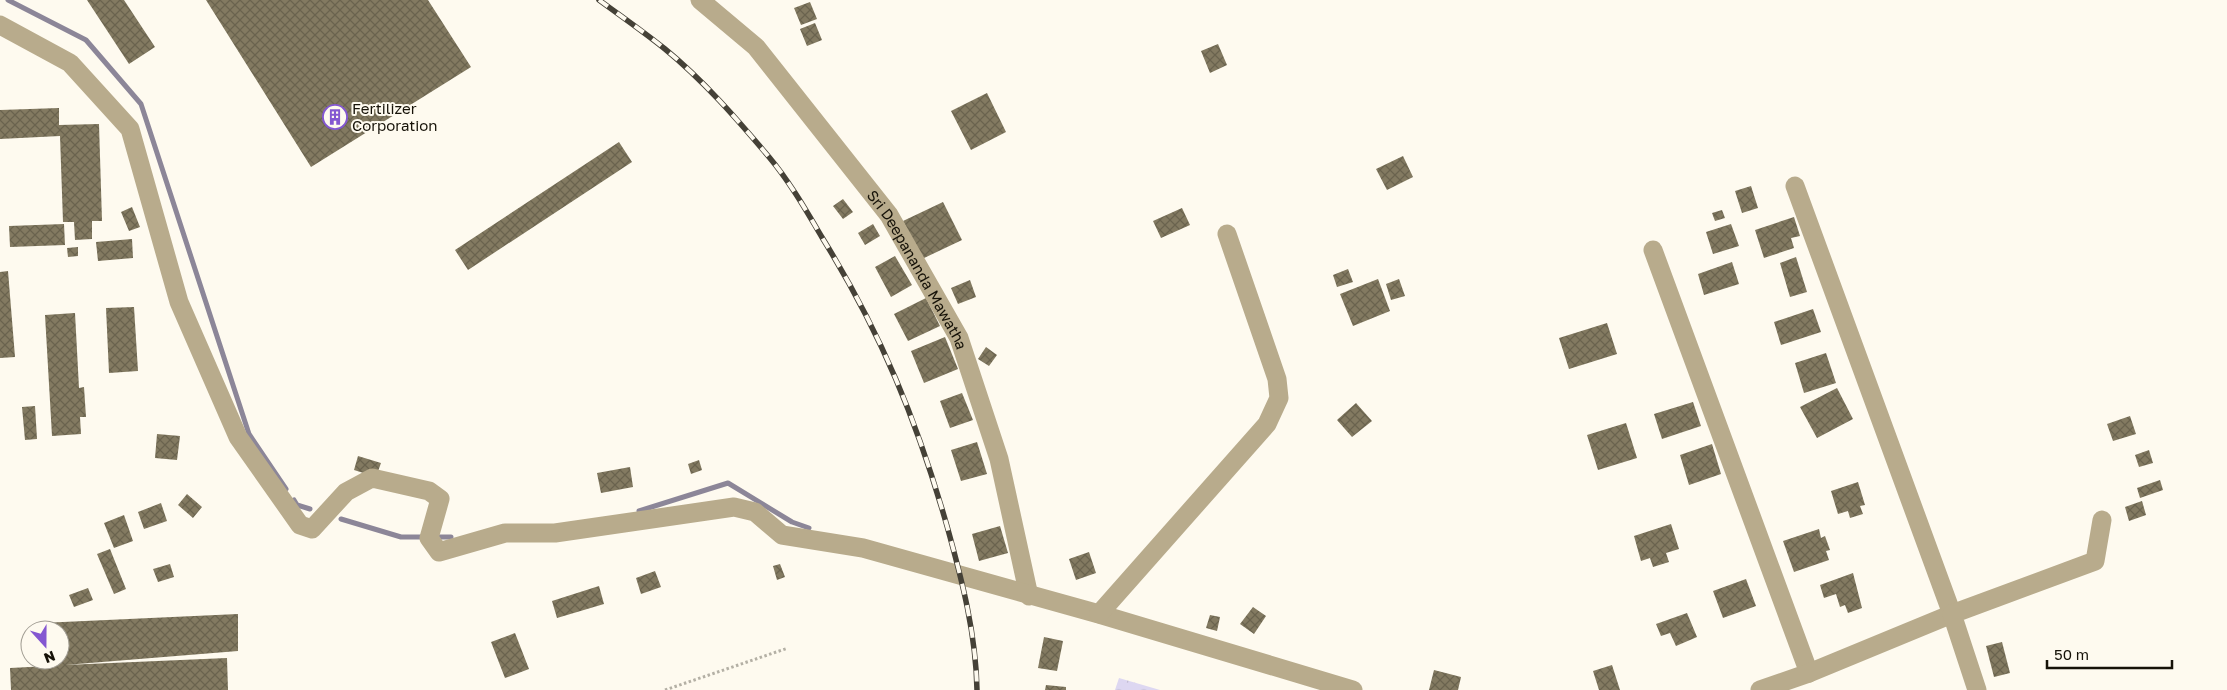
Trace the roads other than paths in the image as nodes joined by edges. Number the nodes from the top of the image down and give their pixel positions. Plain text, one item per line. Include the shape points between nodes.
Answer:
1 (700, 0) edge
2 (0, 25) edge
3 (1795, 186) dead end
4 (1227, 234) dead end
5 (1653, 250) dead end
6 (2102, 520) dead end
7 (1030, 596) junction
8 (1099, 614) junction
9 (1952, 614) junction
10 (1810, 673) junction
11 (1353, 690) edge
12 (1760, 690) edge
13 (1976, 690) edge

1 - 7 street, Sri Deepananda Mawatha via 756,47 889,215 959,338 999,459
2 - 7 street via 70,63 130,129 180,302 238,437 300,525 312,529 346,492 372,478 429,491 440,499 431,532 439,552 505,533 555,533 734,507 755,512 782,535 863,548
3 - 9 street
4 - 8 street via 1277,379 1279,398 1267,424
5 - 10 street
6 - 9 street via 2095,561
7 - 8 street
8 - 11 street
9 - 10 street
9 - 13 street
10 - 12 street

